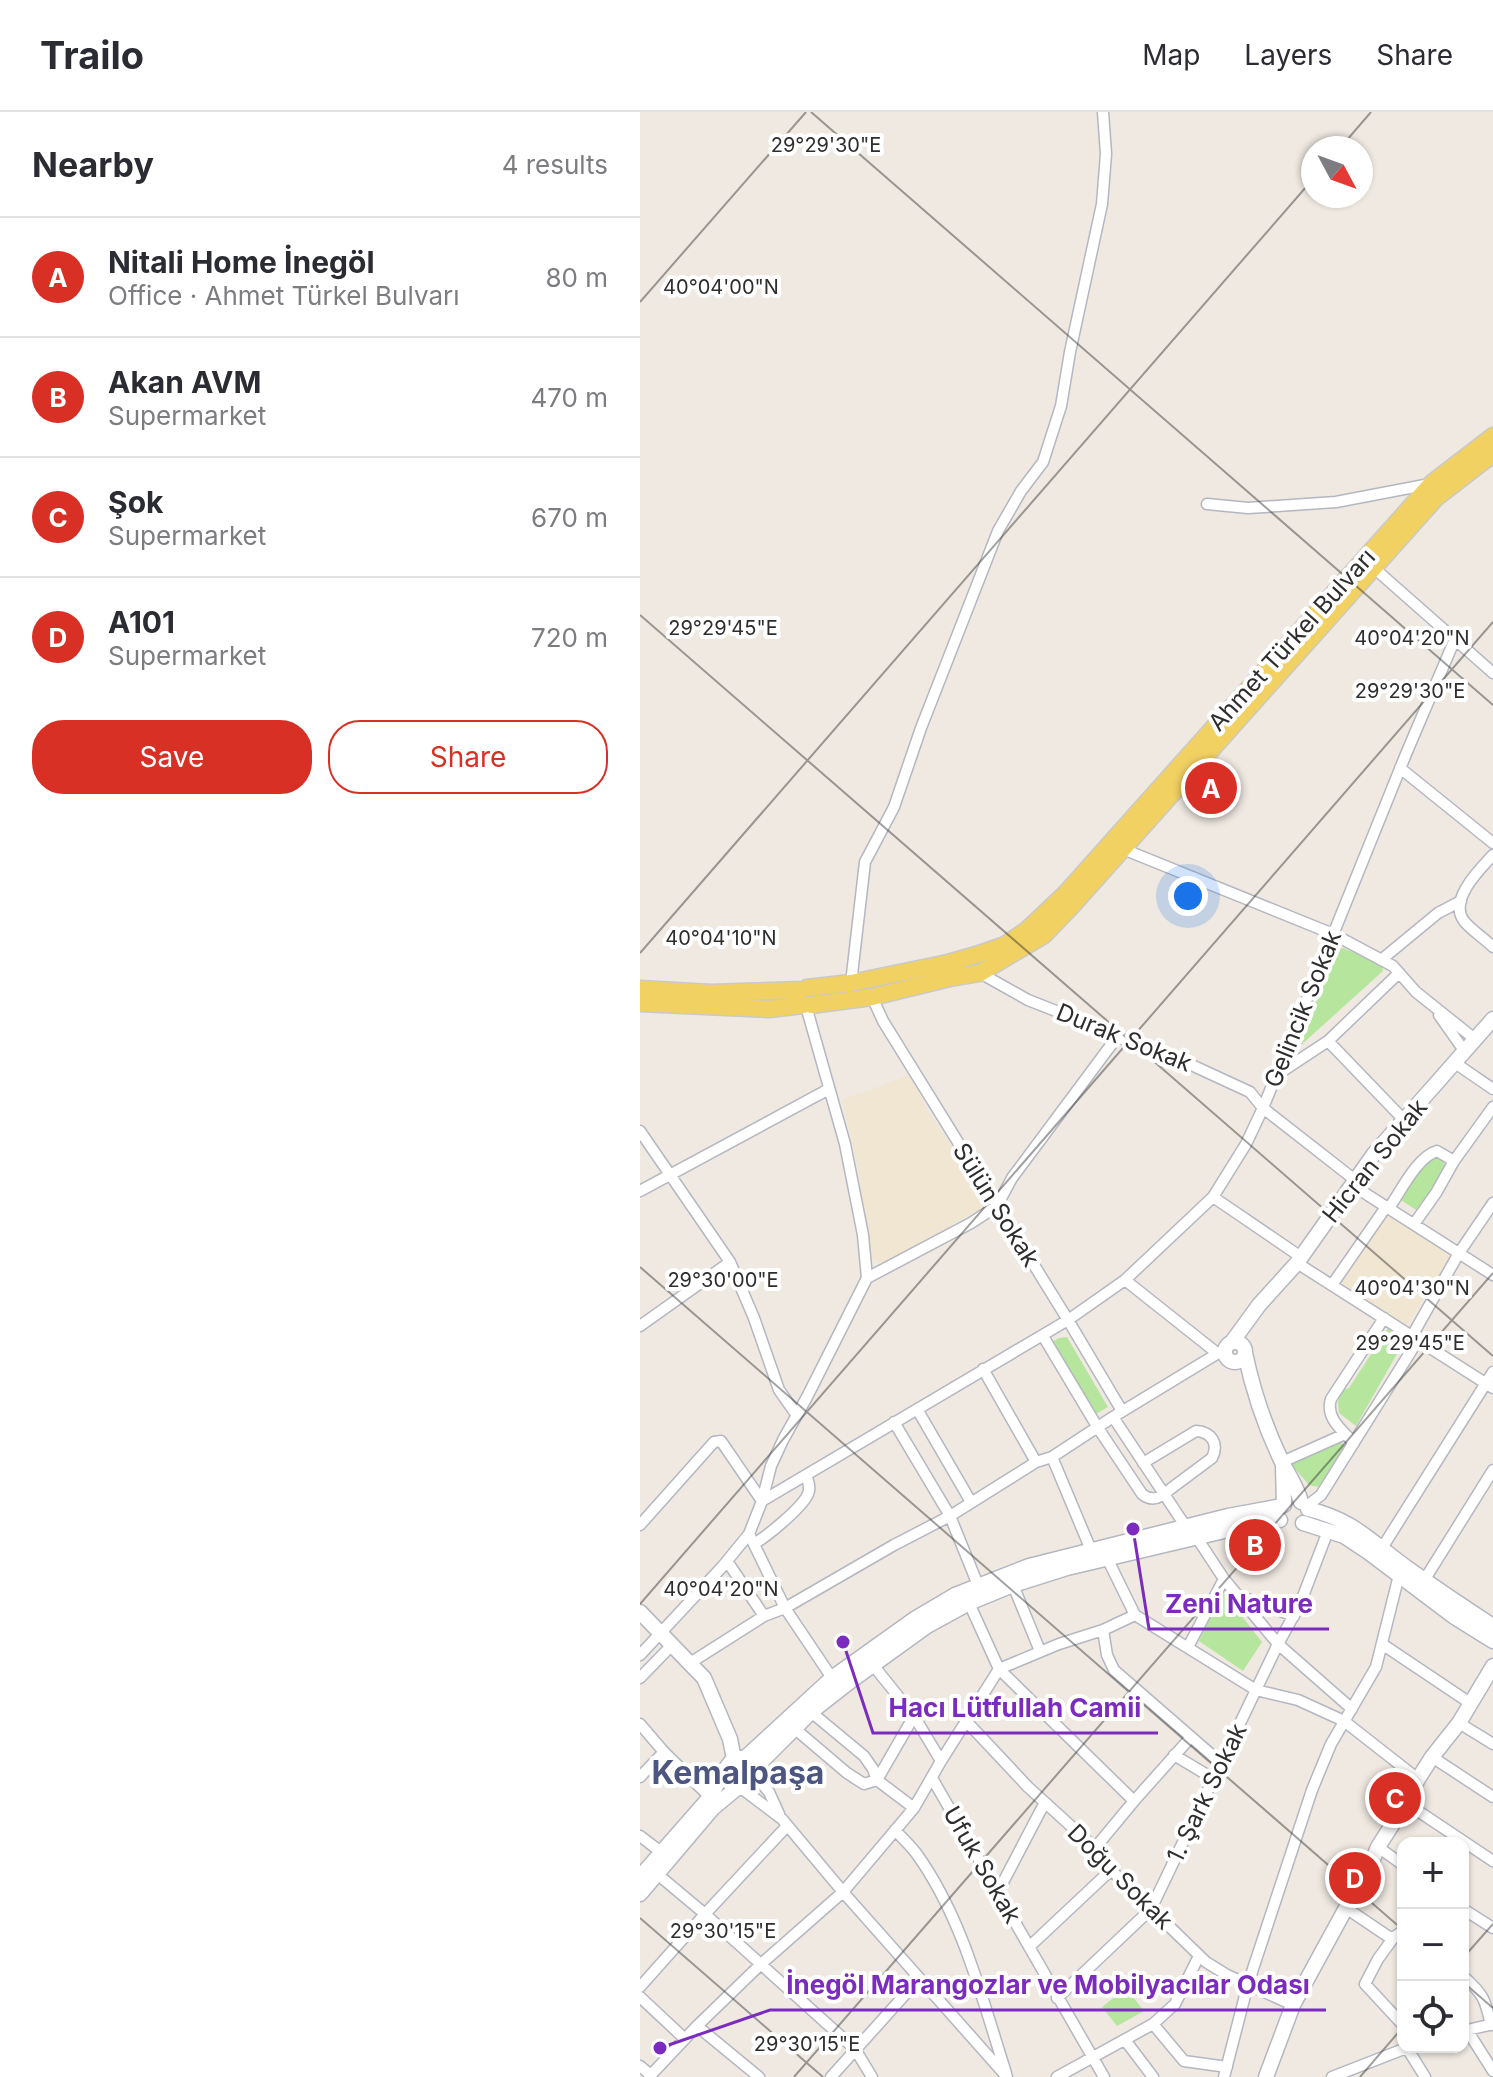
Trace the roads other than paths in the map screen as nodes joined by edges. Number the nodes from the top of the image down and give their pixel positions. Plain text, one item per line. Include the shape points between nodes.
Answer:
1 (1103, 112) edge
2 (1493, 436) edge
3 (1493, 454) edge
4 (1432, 483) junction
5 (1207, 504) dead end
6 (1374, 568) junction
7 (1455, 639) junction
8 (1493, 673) edge
9 (1400, 768) junction
10 (1493, 843) edge
11 (1123, 849) junction
12 (1493, 855) edge
13 (1461, 901) junction
14 (1333, 934) junction
15 (1493, 947) edge
16 (1381, 960) junction
17 (980, 973) junction
18 (1399, 973) junction
19 (851, 983) junction
20 (872, 997) junction
21 (806, 999) junction
22 (640, 1000) edge
23 (1431, 1004) junction
24 (1493, 1019) edge
25 (1117, 1037) junction
26 (1476, 1040) junction
27 (1328, 1041) junction
28 (1460, 1058) junction
29 (1277, 1075) junction
30 (829, 1089) junction
31 (1493, 1089) edge
32 (1493, 1107) edge
33 (1263, 1108) junction
34 (1404, 1120) junction
35 (640, 1131) edge
36 (1454, 1161) junction
37 (669, 1174) junction
38 (1354, 1183) junction
39 (640, 1191) edge
40 (1213, 1197) junction
41 (1493, 1203) edge
42 (997, 1206) junction
43 (1388, 1207) junction
44 (1414, 1224) junction
45 (1459, 1253) junction
46 (1299, 1260) junction
47 (730, 1262) junction
48 (1493, 1275) edge
49 (867, 1278) junction
50 (1125, 1280) junction
51 (1332, 1285) junction
52 (1384, 1318) junction
53 (1068, 1320) junction
54 (640, 1326) edge
55 (1043, 1336) junction
56 (1415, 1338) junction
57 (1232, 1351) junction
58 (983, 1369) junction
59 (1493, 1372) edge
60 (1489, 1386) edge
61 (917, 1409) junction
62 (796, 1414) junction
63 (1118, 1414) junction
64 (894, 1422) junction
65 (1098, 1428) junction
66 (1345, 1434) junction
67 (1354, 1443) junction
68 (1052, 1457) junction
69 (1036, 1462) junction
70 (1282, 1462) junction
71 (1143, 1463) junction
72 (1493, 1470) edge
73 (806, 1475) junction
74 (1164, 1494) junction
75 (762, 1501) junction
76 (971, 1502) junction
77 (1282, 1510) junction
78 (1305, 1510) junction
79 (950, 1516) junction
80 (640, 1525) edge
81 (1186, 1527) junction
82 (1328, 1531) junction
83 (1197, 1538) junction
84 (751, 1539) junction
85 (1382, 1548) junction
86 (1091, 1550) junction
87 (1107, 1558) junction
88 (727, 1561) junction
89 (1399, 1575) junction
90 (1224, 1579) junction
91 (1425, 1579) junction
92 (978, 1585) junction
93 (1013, 1585) junction
94 (1238, 1596) junction
95 (969, 1603) junction
96 (785, 1608) junction
97 (640, 1612) edge
98 (1135, 1615) junction
99 (764, 1616) junction
100 (1294, 1616) junction
101 (1491, 1623) edge
102 (1103, 1630) junction
103 (661, 1634) junction
104 (1493, 1641) edge
105 (1278, 1644) junction
106 (1382, 1644) junction
107 (672, 1645) junction
108 (1188, 1647) junction
109 (1040, 1651) junction
110 (640, 1655) edge
111 (690, 1663) junction
112 (873, 1665) junction
113 (1493, 1666) edge
114 (999, 1669) junction
115 (640, 1678) edge
116 (832, 1678) junction
117 (1488, 1686) edge
118 (1256, 1690) junction
119 (1470, 1703) junction
120 (1352, 1709) junction
121 (811, 1712) junction
122 (914, 1716) junction
123 (1344, 1721) junction
124 (967, 1722) junction
125 (1459, 1723) junction
126 (640, 1724) edge
127 (794, 1728) junction
128 (1191, 1737) junction
129 (1493, 1744) edge
130 (664, 1752) junction
131 (1174, 1755) junction
132 (1432, 1757) junction
133 (941, 1761) junction
134 (1221, 1763) junction
135 (743, 1766) junction
136 (640, 1777) edge
137 (932, 1778) junction
138 (1214, 1779) junction
139 (1418, 1779) junction
140 (877, 1780) junction
141 (739, 1788) junction
142 (710, 1797) junction
143 (1493, 1797) edge
144 (1134, 1801) junction
145 (1406, 1803) junction
146 (1044, 1804) junction
147 (914, 1808) junction
148 (784, 1822) junction
149 (895, 1830) junction
150 (640, 1836) edge
151 (1378, 1847) junction
152 (1095, 1848) junction
153 (661, 1852) junction
154 (1397, 1861) edge
155 (1493, 1861) edge
156 (1111, 1870) junction
157 (656, 1873) junction
158 (640, 1877) edge
159 (843, 1892) junction
160 (998, 1892) junction
161 (640, 1894) edge
162 (1346, 1908) junction
163 (1151, 1909) junction
164 (1469, 1913) edge
165 (705, 1914) junction
166 (1493, 1928) edge
167 (1397, 1934) edge
168 (1397, 1935) edge
169 (1029, 1947) junction
170 (1199, 1956) junction
171 (761, 1964) junction
172 (919, 1979) junction
173 (1469, 1981) edge
174 (1248, 1984) junction
175 (640, 1987) edge
176 (640, 1997) edge
177 (1057, 1998) junction
178 (1293, 2005) junction
179 (1397, 2019) edge
180 (1153, 2024) junction
181 (1492, 2024) edge
182 (697, 2026) junction
183 (1469, 2030) edge
184 (1469, 2037) edge
185 (685, 2039) junction
186 (1125, 2040) junction
187 (855, 2049) junction
188 (1397, 2052) edge
189 (1411, 2053) edge
190 (1093, 2057) junction
191 (640, 2066) edge
192 (1493, 2071) edge
193 (1226, 2072) edge
194 (1340, 2075) edge
195 (650, 2076) edge
196 (759, 2077) edge
197 (831, 2077) edge
198 (872, 2077) edge
199 (1007, 2077) edge
200 (1057, 2077) edge
201 (1104, 2077) edge
202 (1153, 2077) edge
203 (1266, 2077) edge
204 (1425, 2077) edge

1 - 19 street via 1102,204 1061,406 1043,462 998,531 894,807 865,862
2 - 4 main road, Ahmet Türkel Bulvarı
3 - 6 main road, Ahmet Türkel Bulvarı via 1436,498
4 - 5 street via 1336,502 1248,508
4 - 19 main road, Ahmet Türkel Bulvarı via 1076,882 1028,929 1005,945 976,955
6 - 7 street
6 - 11 main road, Ahmet Türkel Bulvarı
7 - 8 street
7 - 9 street, Gelincik Sokak
9 - 10 street
9 - 14 street, Gelincik Sokak
11 - 14 street
11 - 17 main road, Ahmet Türkel Bulvarı via 1044,935
12 - 13 street via 1470,881
13 - 15 street via 1464,921
13 - 16 street
14 - 16 street
14 - 29 street, Gelincik Sokak
16 - 18 street
17 - 20 main road, Ahmet Türkel Bulvarı
17 - 25 street, Durak Sokak via 1028,1000
18 - 23 street
18 - 27 street
19 - 21 main road, Ahmet Türkel Bulvarı
20 - 21 main road, Ahmet Türkel Bulvarı
20 - 42 street, Sülün Sokak
21 - 22 main road, Ahmet Türkel Bulvarı via 770,1009
21 - 30 street
23 - 26 street
23 - 28 street
24 - 26 main road, Hicran Sokak
25 - 33 street, Durak Sokak via 1250,1092
25 - 42 street
26 - 28 main road, Hicran Sokak
27 - 29 street
27 - 34 street
28 - 31 street
28 - 34 main road, Hicran Sokak
29 - 33 street, Gelincik Sokak
30 - 37 street
30 - 49 street via 845,1144
32 - 36 street
33 - 38 street, Durak Sokak
33 - 40 street, Gelincik Sokak
34 - 38 main road, Hicran Sokak
35 - 37 street
36 - 43 street via 1437,1151 1422,1158
36 - 44 street
37 - 39 street
37 - 47 street
38 - 43 street, Durak Sokak
38 - 46 main road, Hicran Sokak
40 - 46 street
40 - 50 street, Gelincik Sokak
41 - 45 street
42 - 49 street
42 - 53 street, Sülün Sokak
43 - 44 street, Durak Sokak
43 - 51 street
44 - 45 street, Durak Sokak
45 - 48 street, Durak Sokak
45 - 56 street
46 - 51 street
46 - 57 main road, Hicran Sokak via 1259,1305
47 - 54 street
47 - 62 street via 779,1390
49 - 62 street
50 - 53 street, Gelincik Sokak
50 - 57 street
51 - 52 street
52 - 56 street
52 - 66 street via 1331,1399 1328,1408
53 - 55 street, Gelincik Sokak
53 - 63 street, Sülün Sokak
55 - 58 street, Gelincik Sokak
55 - 65 street
56 - 60 street
56 - 67 street
57 - 63 street
57 - 70 main road
58 - 61 street, Gelincik Sokak
58 - 69 street
59 - 60 street
60 - 85 street
61 - 64 street, Gelincik Sokak
61 - 76 street
62 - 75 street via 771,1466
63 - 65 street
63 - 71 street, Sülün Sokak
64 - 73 street, Gelincik Sokak
64 - 79 street
65 - 68 street
65 - 74 street via 1142,1494 1154,1499
66 - 67 street
66 - 70 street
67 - 78 street via 1321,1495
68 - 69 street
68 - 86 street
69 - 76 street
70 - 77 main road
70 - 78 main road
71 - 74 street, Sülün Sokak
71 - 74 street via 1196,1431 1212,1439 1212,1458
72 - 91 street
73 - 75 street, Gelincik Sokak
73 - 84 street via 806,1497 765,1538
74 - 81 street, Sülün Sokak
75 - 80 street via 718,1440
75 - 84 street
76 - 79 street
77 - 78 main road via 1291,1502
77 - 78 main road via 1292,1525
77 - 81 main road
77 - 83 main road
78 - 82 main road
78 - 85 main road via 1357,1528
79 - 92 street
79 - 96 street
81 - 86 main road
82 - 89 main road via 1344,1536
82 - 100 street, 1. Şark Sokak
83 - 87 main road
83 - 90 street
84 - 88 street
84 - 96 street
85 - 91 main road
86 - 92 main road
87 - 93 main road
87 - 98 street
88 - 99 street
88 - 103 street
89 - 104 main road
89 - 106 street
90 - 94 street
90 - 108 street
91 - 101 main road
92 - 116 main road via 916,1618
93 - 95 main road
93 - 109 street
94 - 100 street
94 - 105 street
95 - 112 main road
95 - 114 street
96 - 99 street
96 - 116 street
97 - 103 main road
98 - 102 street
98 - 108 street
99 - 111 street
100 - 105 street, 1. Şark Sokak
102 - 109 street
102 - 128 street via 1114,1670
103 - 107 main road
103 - 110 street
105 - 118 street, 1. Şark Sokak
105 - 120 street
106 - 119 street
106 - 120 street via 1376,1667
107 - 111 main road
107 - 115 street
108 - 118 street
109 - 114 street
111 - 135 main road via 704,1678
112 - 121 main road
112 - 122 street
113 - 117 main road
114 - 124 street
114 - 144 street
116 - 135 main road
117 - 119 main road
118 - 123 street via 1298,1700
118 - 134 street, 1. Şark Sokak
119 - 125 main road
120 - 123 street
121 - 127 main road
121 - 140 street via 864,1756
122 - 133 street
122 - 140 street
123 - 139 street
123 - 174 street via 1312,1790
124 - 133 street
124 - 146 street, Doğu Sokak
125 - 129 street
125 - 132 main road
126 - 130 street
127 - 135 main road
127 - 140 street via 854,1778 864,1784
128 - 131 street
128 - 134 street
130 - 136 street
130 - 142 street
131 - 138 street
131 - 144 street
132 - 139 main road
132 - 143 street
133 - 137 street
134 - 138 street, 1. Şark Sokak
135 - 141 main road via 750,1785
135 - 141 main road via 726,1778
135 - 142 main road
135 - 148 street via 769,1792
137 - 147 street
137 - 160 street, Ufuk Sokak
138 - 163 street, 1. Şark Sokak
139 - 145 main road
140 - 147 street
141 - 148 street
141 - 157 main road via 713,1808
142 - 153 main road
144 - 152 street
145 - 151 main road
145 - 155 street
146 - 152 street, Doğu Sokak
146 - 160 street
147 - 149 street
148 - 159 street
148 - 165 street
149 - 159 street
149 - 199 street via 916,1853 959,1933
150 - 153 street
151 - 154 street
151 - 162 main road
152 - 156 street, Doğu Sokak
153 - 158 main road
156 - 163 street, Doğu Sokak
156 - 169 street
157 - 161 main road
157 - 165 street
159 - 171 street
159 - 172 street
160 - 169 street, Ufuk Sokak
162 - 167 street via 1389,1937
162 - 178 main road
163 - 170 street, Doğu Sokak
163 - 177 street, 1. Şark Sokak
164 - 166 street
165 - 171 street
165 - 175 street
168 - 179 street via 1365,1984
169 - 177 street, Ufuk Sokak
170 - 174 street, Doğu Sokak
170 - 180 street via 1175,2004
171 - 182 street
171 - 187 street
172 - 187 street
172 - 199 street
173 - 181 street via 1485,2000
174 - 178 street, Doğu Sokak
174 - 193 street
176 - 185 street
177 - 190 street, Ufuk Sokak
178 - 203 main road
180 - 186 street
180 - 193 street via 1184,2061
181 - 183 street
182 - 185 street
182 - 196 street
184 - 192 street
185 - 195 street
186 - 190 street
186 - 202 street
187 - 197 street
187 - 198 street
188 - 194 street
189 - 204 street
190 - 200 street
190 - 201 street, Ufuk Sokak
191 - 195 street

